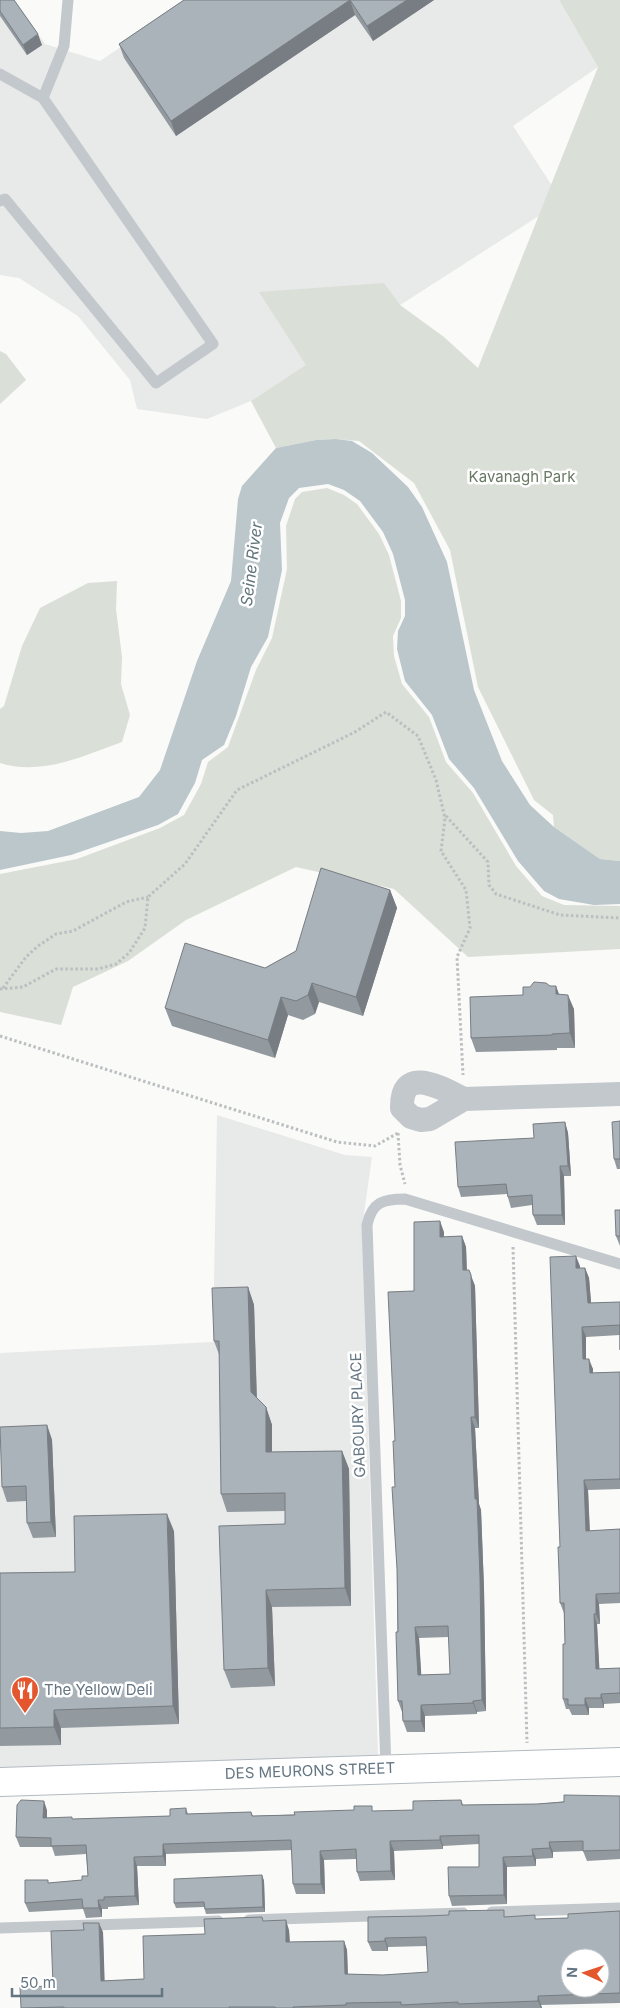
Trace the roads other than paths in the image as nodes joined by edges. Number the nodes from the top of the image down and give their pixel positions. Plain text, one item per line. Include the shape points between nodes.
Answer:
1 (68, 0) edge
2 (0, 74) edge
3 (43, 98) junction
4 (0, 201) edge
5 (620, 1094) edge
6 (464, 1099) junction
7 (620, 1264) edge
8 (620, 1762) edge
9 (386, 1768) junction
10 (0, 1782) edge
11 (620, 1908) edge
12 (0, 1928) edge

1 - 3 lane via 64,46
2 - 3 lane
3 - 4 lane via 213,344 156,383 5,199
5 - 6 street
6 - 6 street via 421,1081 408,1087 402,1096 402,1108 411,1117 430,1119
7 - 9 lane, GABOURY PLACE via 409,1200 391,1199 378,1204 369,1215
8 - 9 street, DES MEURONS STREET
9 - 10 street, DES MEURONS STREET
11 - 12 lane

